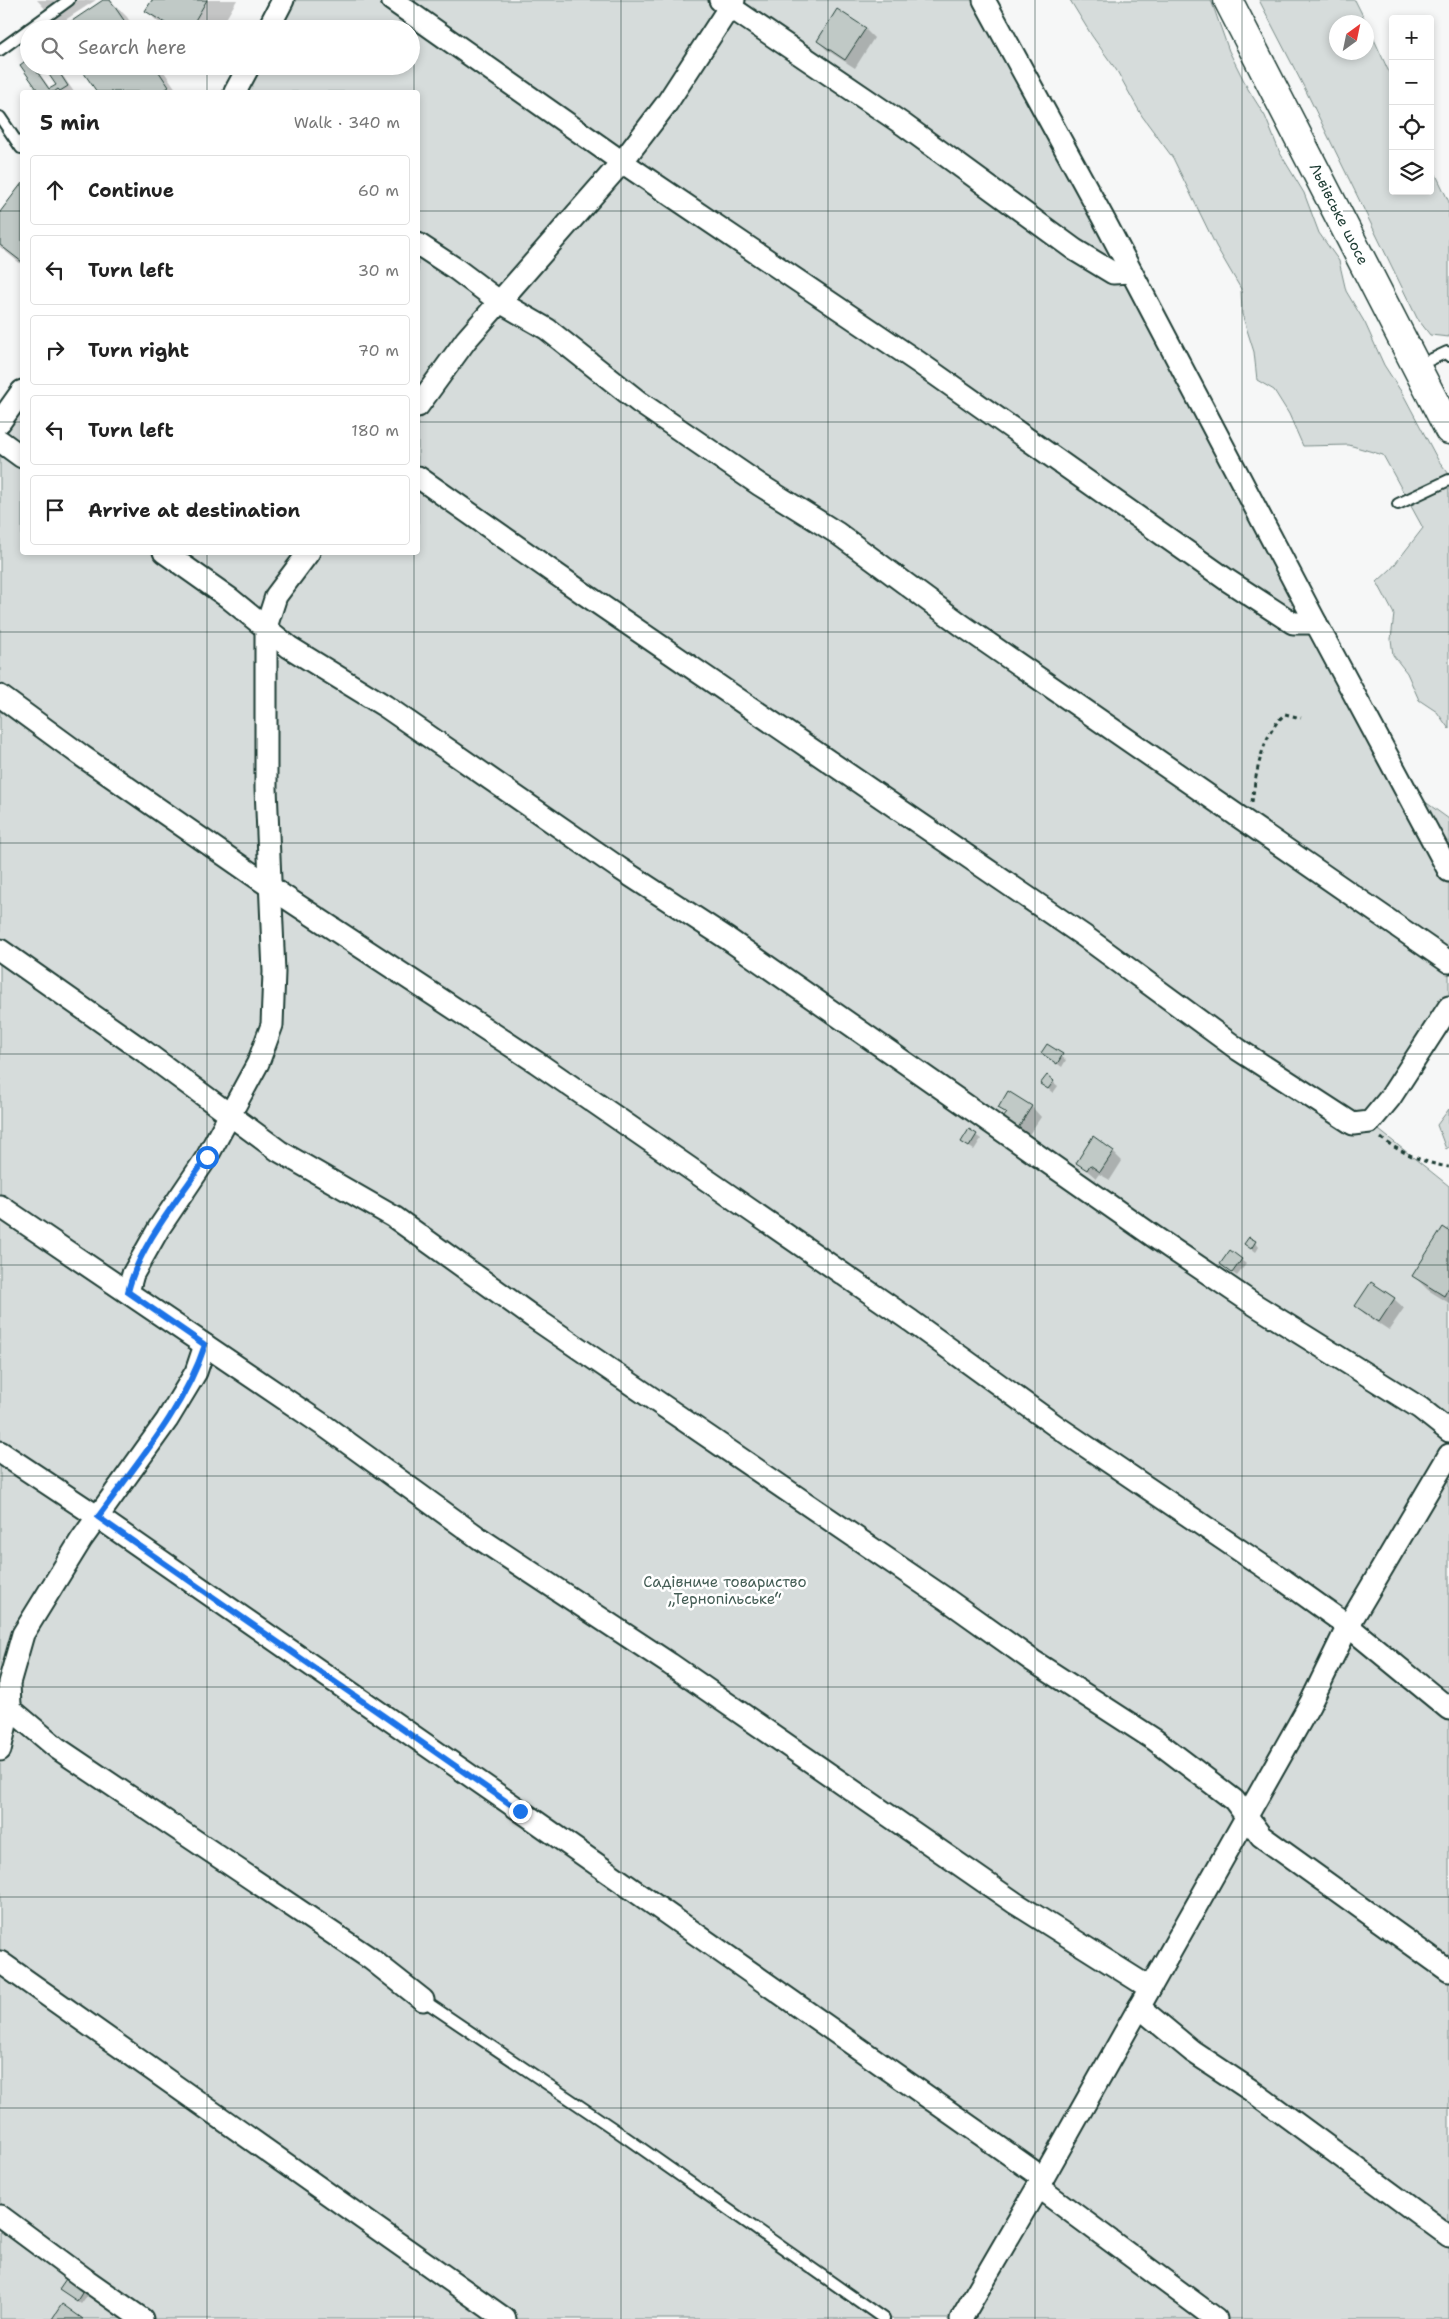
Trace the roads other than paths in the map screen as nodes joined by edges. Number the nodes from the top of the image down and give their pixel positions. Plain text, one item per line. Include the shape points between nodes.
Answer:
1 (69, 0) edge
2 (283, 0) edge
3 (392, 0) edge
4 (984, 0) edge
5 (1228, 0) edge
6 (728, 2) edge
7 (41, 20) edge
8 (273, 20) edge
9 (20, 36) edge
10 (0, 50) edge
11 (244, 75) edge
12 (235, 90) edge
13 (0, 117) edge
14 (20, 147) edge
15 (622, 162) junction
16 (420, 245) edge
17 (1131, 272) junction
18 (500, 302) junction
19 (1449, 356) edge
20 (1418, 366) junction
21 (20, 394) edge
22 (420, 403) edge
23 (0, 422) edge
24 (1449, 430) edge
25 (0, 441) edge
26 (20, 456) edge
27 (420, 478) edge
28 (1449, 480) edge
29 (1398, 504) dead end
30 (168, 555) edge
31 (306, 555) edge
32 (1316, 623) junction
33 (266, 627) junction
34 (0, 696) edge
35 (1449, 871) edge
36 (270, 886) junction
37 (0, 950) edge
38 (1449, 962) edge
39 (1449, 1007) edge
40 (230, 1114) junction
41 (0, 1206) edge
42 (128, 1292) junction
43 (205, 1345) junction
44 (1449, 1431) edge
45 (0, 1452) edge
46 (1449, 1455) edge
47 (98, 1517) junction
48 (1348, 1626) junction
49 (5, 1703) edge
50 (1449, 1708) edge
51 (0, 1750) edge
52 (1245, 1817) junction
53 (0, 1962) edge
54 (1449, 1971) edge
55 (1150, 1988) junction
56 (423, 2000) joint
57 (1139, 2007) junction
58 (1041, 2182) junction
59 (0, 2216) edge
60 (1449, 2236) edge
61 (142, 2319) edge
62 (505, 2319) edge
63 (884, 2319) edge
64 (961, 2319) edge
65 (1216, 2319) edge

1 - 7 lane
2 - 8 street
3 - 15 street
4 - 17 street
5 - 20 highway, Львівське шосе
6 - 15 street via 667,103
6 - 17 street via 1075,250 1113,273
9 - 10 lane
11 - 12 street
13 - 14 lane
15 - 18 street
15 - 32 street via 918,362 1227,580 1293,623
16 - 18 street
17 - 32 street
18 - 22 street via 466,340
18 - 38 street via 547,329 639,402 837,533 963,626
19 - 20 lane via 1447,352
20 - 24 highway, Львівське шосе
21 - 23 street
25 - 26 street
27 - 39 street via 1076,930 1239,1050 1353,1124 1370,1122 1390,1098
28 - 29 lane
30 - 33 street
31 - 33 street via 276,596
32 - 35 street
33 - 36 street
33 - 44 street via 289,647 385,706 728,939 1156,1238 1252,1303 1420,1408
34 - 36 street
36 - 40 street via 274,972 272,1025 258,1063
36 - 48 street via 695,1171 1056,1426
37 - 40 street
40 - 42 street via 207,1157 132,1274
40 - 52 street via 279,1151 394,1217 533,1317 1032,1661 1155,1740 1234,1800
41 - 42 street
42 - 43 street
43 - 47 street via 196,1372 167,1420
43 - 55 street via 326,1427 479,1538 686,1675 1015,1903
45 - 47 street
46 - 48 street
47 - 49 street via 23,1634
47 - 58 street
48 - 50 street
48 - 52 street via 1310,1704
49 - 51 street
49 - 56 street via 57,1748 371,1960
52 - 54 street via 1261,1836
52 - 55 street
53 - 62 street
55 - 57 street
56 - 63 lane via 611,2126
57 - 58 street
57 - 60 street via 1192,2051 1252,2091
58 - 64 street
58 - 65 street
59 - 61 street

